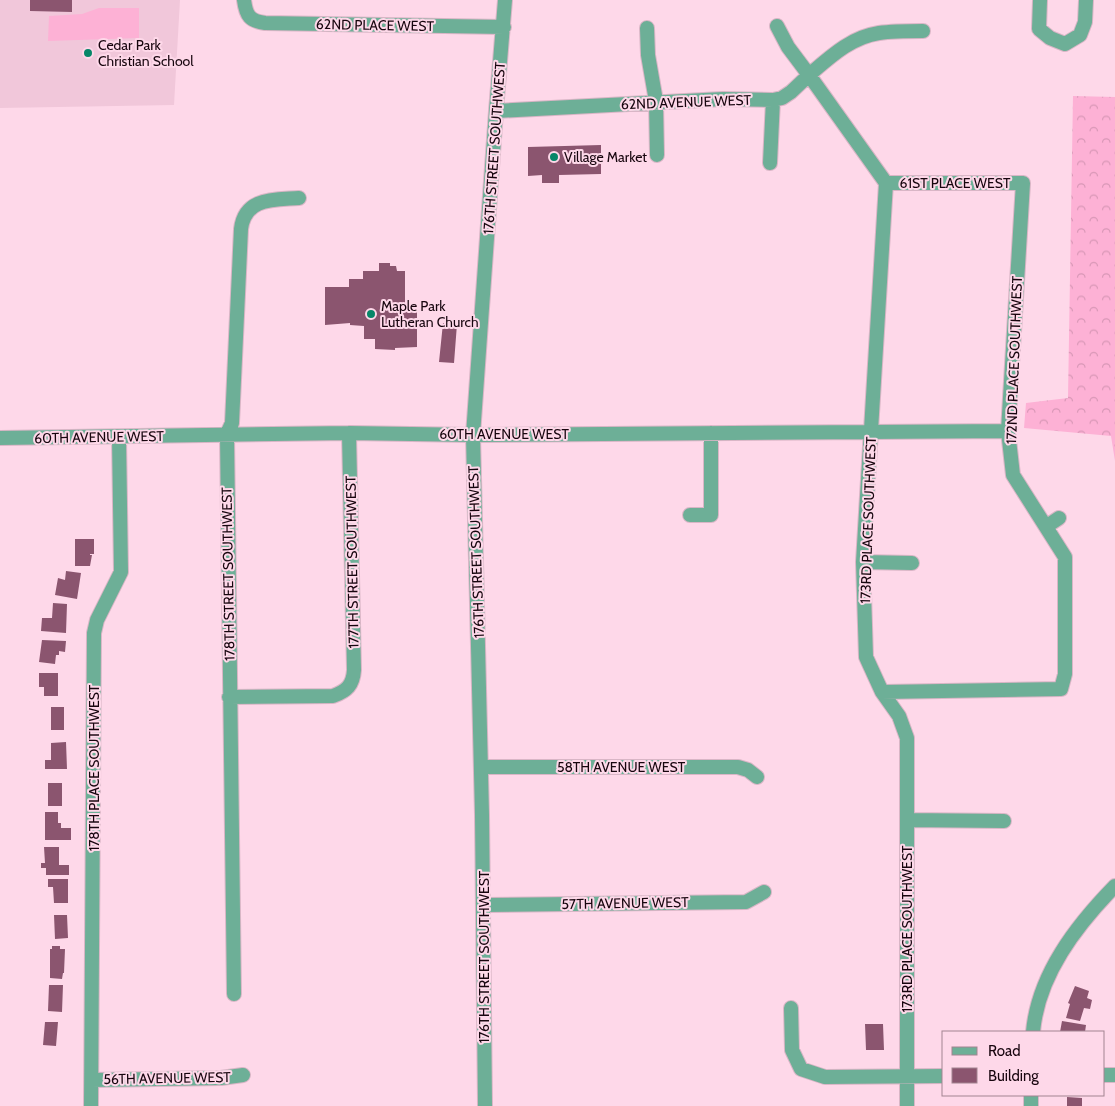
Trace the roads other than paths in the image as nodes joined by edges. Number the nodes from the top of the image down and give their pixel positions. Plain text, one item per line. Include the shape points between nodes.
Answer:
1 (244, 0) edge
2 (505, 0) edge
3 (1040, 0) edge
4 (1086, 0) edge
5 (777, 26) dead end
6 (504, 27) junction
7 (648, 28) dead end
8 (923, 31) dead end
9 (809, 75) junction
10 (773, 100) junction
11 (656, 101) junction
12 (496, 111) junction
13 (657, 155) dead end
14 (770, 163) dead end
15 (886, 183) junction
16 (1023, 183) joint
17 (299, 198) dead end
18 (1008, 431) junction
19 (871, 432) junction
20 (349, 433) junction
21 (711, 433) junction
22 (226, 434) junction
23 (473, 434) junction
24 (120, 437) junction
25 (0, 438) edge
26 (690, 515) dead end
27 (1059, 518) dead end
28 (1047, 526) junction
29 (863, 562) junction
30 (912, 563) dead end
31 (882, 692) junction
32 (229, 697) junction
33 (482, 767) junction
34 (757, 777) dead end
35 (908, 820) junction
36 (1004, 821) dead end
37 (1115, 886) edge
38 (764, 892) dead end
39 (484, 905) junction
40 (234, 994) dead end
41 (791, 1008) dead end
42 (1034, 1031) edge
43 (243, 1075) dead end
44 (907, 1076) junction
45 (942, 1076) edge
46 (92, 1080) junction
47 (91, 1106) edge
48 (485, 1106) edge
49 (907, 1106) edge

1 - 6 street, 62ND PLACE WEST via 248,16 255,22
2 - 6 street, 176TH STREET SOUTHWEST
3 - 4 street via 1039,29 1065,44 1080,35 1085,22
5 - 9 street
6 - 12 street, 176TH STREET SOUTHWEST
7 - 11 street via 648,56
8 - 9 street via 879,32 862,37 843,46
9 - 10 street, 62ND AVENUE WEST via 791,92
9 - 15 street
10 - 11 street, 62ND AVENUE WEST
10 - 14 street
11 - 12 street, 62ND AVENUE WEST
11 - 13 street
12 - 23 street, 176TH STREET SOUTHWEST
15 - 16 street, 61ST PLACE WEST
15 - 19 street, 173RD PLACE SOUTHWEST
16 - 18 street, 172ND PLACE SOUTHWEST
17 - 22 street, 178TH STREET SOUTHWEST via 258,204 246,212 242,220 232,423
18 - 19 street, 60TH AVENUE WEST
18 - 28 street, 172ND PLACE SOUTHWEST via 1013,475
19 - 21 street, 60TH AVENUE WEST
19 - 29 street, 173RD PLACE SOUTHWEST
20 - 22 street, 60TH AVENUE WEST
20 - 23 street, 60TH AVENUE WEST
20 - 32 street, 177TH STREET SOUTHWEST via 354,670 351,685 348,690 333,696
21 - 23 street, 60TH AVENUE WEST
21 - 26 street via 711,515
22 - 24 street, 60TH AVENUE WEST
22 - 32 street, 178TH STREET SOUTHWEST
23 - 33 street, 176TH STREET SOUTHWEST
24 - 25 street, 60TH AVENUE WEST
24 - 46 street, 178TH PLACE SOUTHWEST via 121,572 97,620 94,633
27 - 28 street
28 - 31 street, 172ND PLACE SOUTHWEST via 1065,557 1065,674 1061,689
29 - 30 street
29 - 31 street, 173RD PLACE SOUTHWEST via 866,657
31 - 35 street, 173RD PLACE SOUTHWEST via 899,716 907,738
32 - 40 street, 178TH STREET SOUTHWEST
33 - 34 street, 58TH AVENUE WEST via 738,767
33 - 39 street, 176TH STREET SOUTHWEST
35 - 36 street
35 - 44 street, 173RD PLACE SOUTHWEST
37 - 42 street via 1092,910 1047,979 1039,1000
38 - 39 street, 57TH AVENUE WEST via 746,902
39 - 48 street, 176TH STREET SOUTHWEST
41 - 44 street via 792,1050 801,1069 824,1077
43 - 46 street, 56TH AVENUE WEST
44 - 45 street
44 - 49 street, 173RD PLACE SOUTHWEST
46 - 47 street, 178TH PLACE SOUTHWEST

